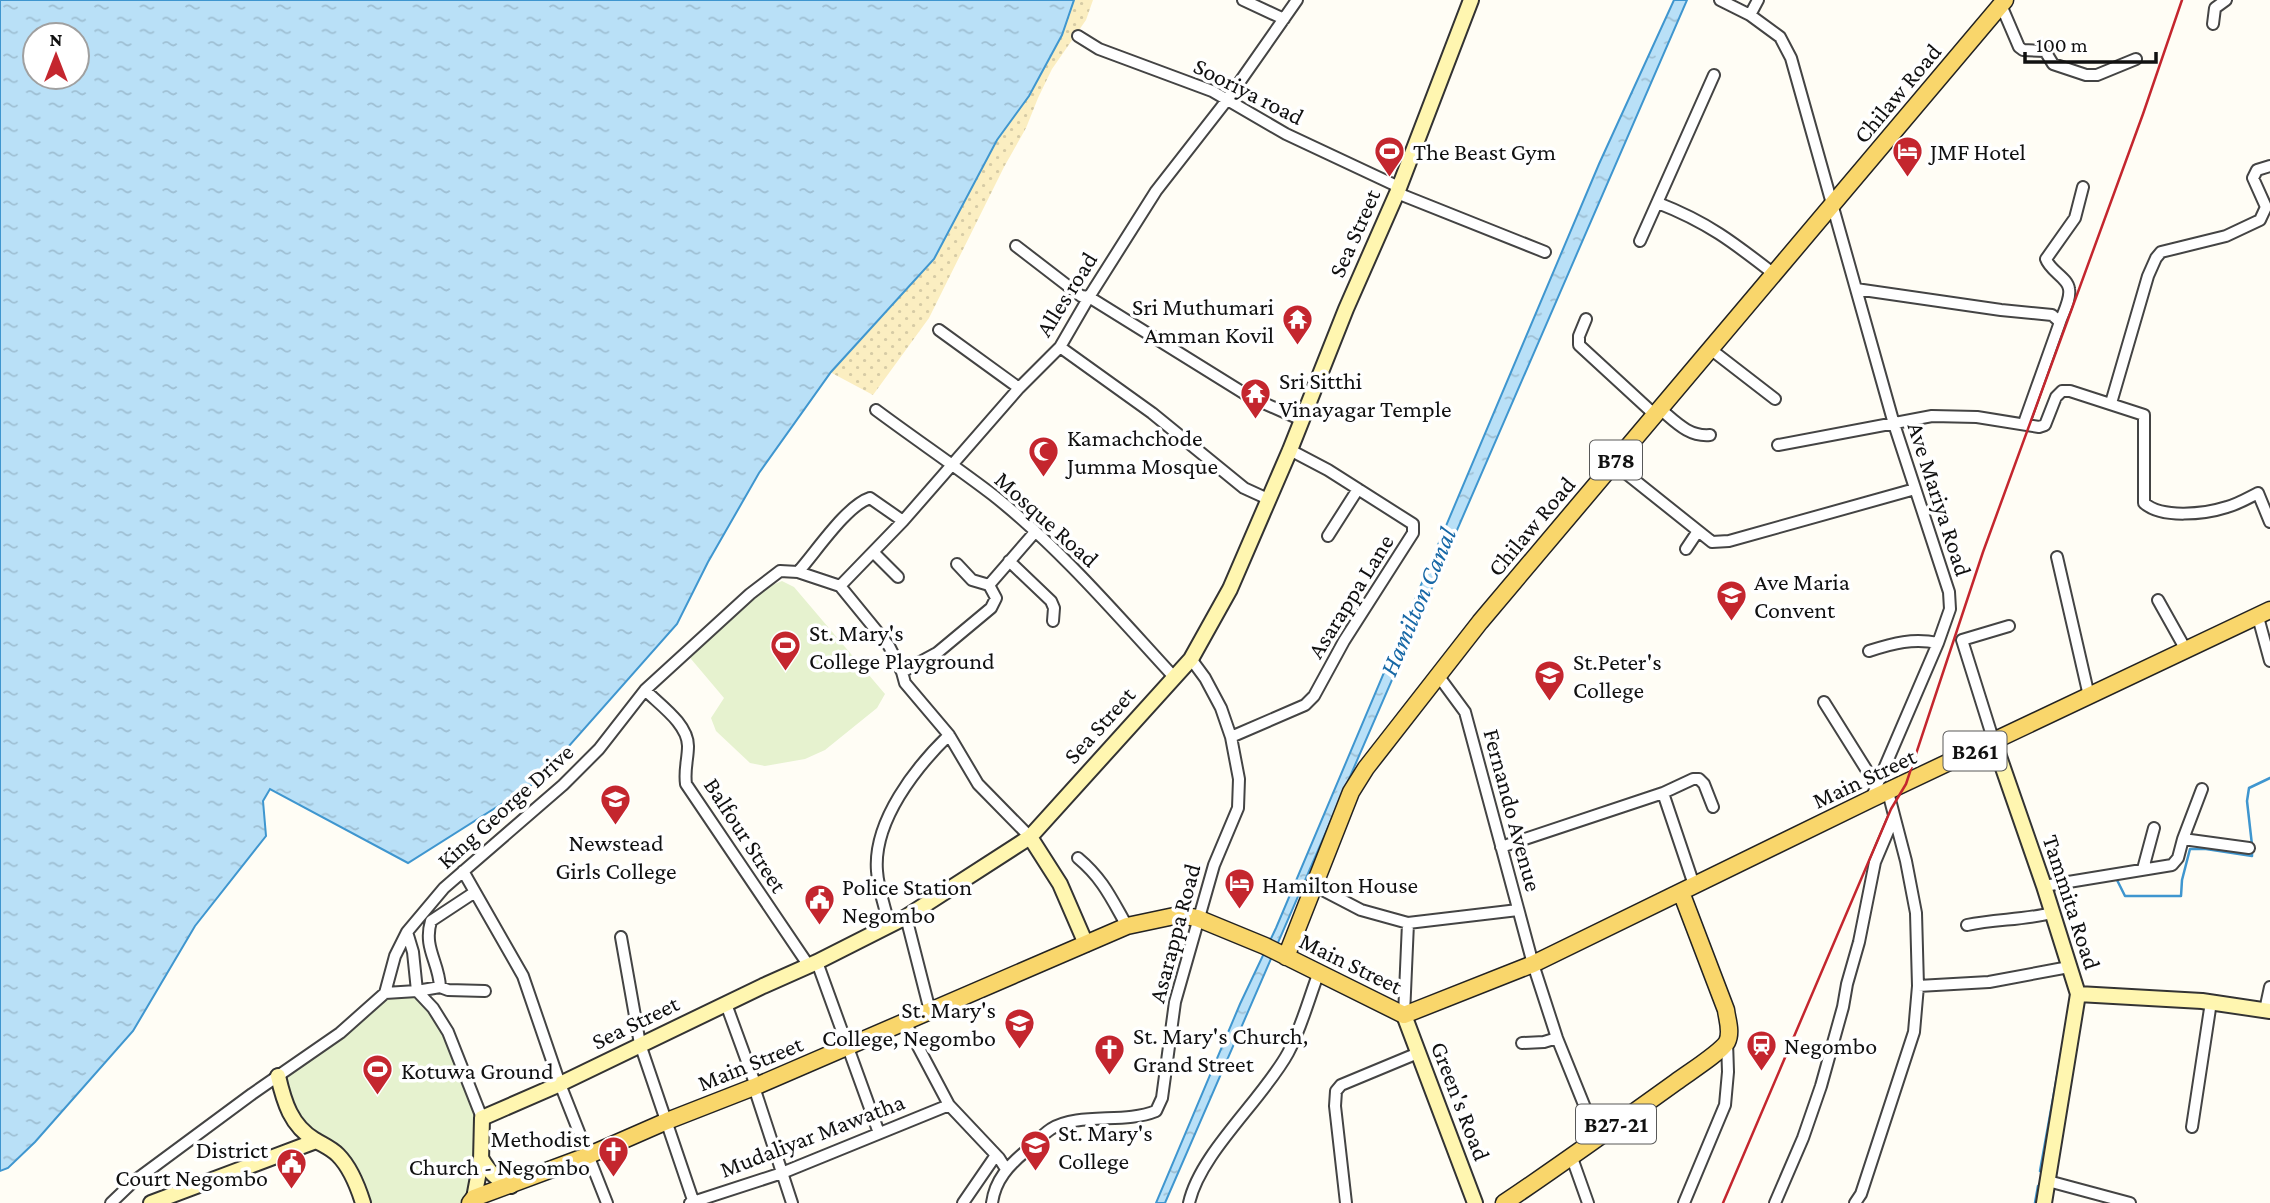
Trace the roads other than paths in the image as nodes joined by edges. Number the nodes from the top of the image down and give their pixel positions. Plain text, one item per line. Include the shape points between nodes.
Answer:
1 (1243, 0) edge
2 (1297, 0) edge
3 (1471, 0) edge
4 (1720, 0) edge
5 (1758, 0) edge
6 (2226, 0) edge
7 (2003, 3) edge
8 (1750, 15) junction
9 (1284, 19) junction
10 (2213, 24) dead end
11 (1078, 36) dead end
12 (2136, 59) dead end
13 (1714, 75) dead end
14 (1227, 100) junction
15 (2270, 166) edge
16 (2083, 187) dead end
17 (1398, 190) junction
18 (1658, 203) junction
19 (1833, 204) junction
20 (1640, 241) dead end
21 (1016, 246) dead end
22 (1545, 252) dead end
23 (1774, 274) junction
24 (1856, 289) junction
25 (1089, 297) junction
26 (1586, 320) dead end
27 (2060, 322) junction
28 (939, 330) dead end
29 (1060, 347) junction
30 (1709, 348) junction
31 (1019, 388) junction
32 (1775, 399) dead end
33 (2111, 403) junction
34 (876, 410) dead end
35 (1657, 411) junction
36 (1302, 420) junction
37 (2024, 423) junction
38 (1894, 424) junction
39 (1710, 435) dead end
40 (1778, 445) dead end
41 (1290, 450) junction
42 (1614, 463) junction
43 (951, 466) junction
44 (1358, 489) junction
45 (1915, 489) junction
46 (1268, 499) junction
47 (903, 521) junction
48 (2270, 522) edge
49 (1035, 531) junction
50 (1698, 531) junction
51 (1328, 536) dead end
52 (1686, 549) dead end
53 (873, 552) junction
54 (2057, 557) dead end
55 (1009, 561) junction
56 (957, 564) dead end
57 (798, 572) junction
58 (898, 577) dead end
59 (989, 585) junction
60 (840, 586) junction
61 (2158, 600) dead end
62 (2264, 613) edge
63 (1053, 621) dead end
64 (2009, 626) dead end
65 (1938, 643) junction
66 (2186, 650) junction
67 (1869, 651) dead end
68 (1191, 659) junction
69 (2270, 661) edge
70 (902, 672) junction
71 (1437, 674) junction
72 (1174, 677) junction
73 (645, 690) junction
74 (2089, 696) junction
75 (1824, 702) dead end
76 (949, 735) junction
77 (1231, 737) junction
78 (1994, 743) junction
79 (2202, 789) dead end
80 (1878, 792) junction
81 (1663, 793) junction
82 (1713, 807) dead end
83 (1894, 817) junction
84 (2154, 828) dead end
85 (1030, 836) junction
86 (2183, 839) junction
87 (1501, 847) junction
88 (2249, 848) dead end
89 (1078, 858) dead end
90 (2143, 869) junction
91 (463, 871) junction
92 (1313, 885) junction
93 (2044, 886) junction
94 (1687, 888) junction
95 (475, 892) junction
96 (1518, 910) junction
97 (2052, 914) junction
98 (906, 917) junction
99 (1197, 918) junction
100 (1408, 923) junction
101 (889, 924) junction
102 (1967, 925) dead end
103 (1127, 926) junction
104 (407, 932) junction
105 (621, 937) dead end
106 (1086, 944) junction
107 (1286, 957) junction
108 (813, 964) junction
109 (1533, 964) junction
110 (2069, 967) junction
111 (1318, 972) junction
112 (440, 986) junction
113 (1918, 986) junction
114 (2270, 987) edge
115 (417, 991) junction
116 (485, 991) dead end
117 (385, 993) junction
118 (2078, 994) junction
119 (2211, 1002) junction
120 (726, 1004) junction
121 (2267, 1010) edge
122 (930, 1011) junction
123 (1404, 1015) junction
124 (905, 1022) junction
125 (1557, 1038) junction
126 (1727, 1041) junction
127 (640, 1044) junction
128 (1521, 1044) dead end
129 (848, 1046) junction
130 (1418, 1053) junction
131 (278, 1076) junction
132 (560, 1084) junction
133 (755, 1087) junction
134 (949, 1105) junction
135 (482, 1118) junction
136 (667, 1121) junction
137 (2192, 1127) dead end
138 (879, 1133) junction
139 (1597, 1137) junction
140 (316, 1141) junction
141 (996, 1155) junction
142 (587, 1156) junction
143 (481, 1158) junction
144 (1572, 1158) junction
145 (1006, 1169) junction
146 (782, 1173) junction
147 (2048, 1181) junction
148 (511, 1186) junction
149 (494, 1198) edge
150 (472, 1201) edge
151 (111, 1203) edge
152 (151, 1203) edge
153 (363, 1203) edge
154 (607, 1203) edge
155 (692, 1203) edge
156 (792, 1203) edge
157 (963, 1203) edge
158 (992, 1203) edge
159 (1189, 1203) edge
160 (1346, 1203) edge
161 (1475, 1203) edge
162 (1504, 1203) edge
163 (1588, 1203) edge
164 (1684, 1203) edge
165 (1775, 1203) edge
166 (1855, 1203) edge
167 (2044, 1203) edge
168 (2130, 1203) edge

1 - 9 street
2 - 9 street, Alles road
3 - 17 street, Sea Street
4 - 8 street, Ave Mariya Road
5 - 8 street
6 - 10 street via 2215,8
7 - 12 street via 2020,47 2045,51 2053,64 2096,75
7 - 19 main road, Chilaw Road / B78
8 - 19 street, Ave Mariya Road via 1780,37 1791,58
9 - 14 street, Alles road
11 - 14 street, Sooriya road via 1099,49
13 - 18 street
14 - 17 street, Sooriya road
14 - 25 street, Alles road via 1156,191
15 - 33 street via 2257,170 2253,177 2266,207 2260,220 2226,236 2161,252 2156,258
16 - 27 street via 2075,218 2046,259 2069,286
17 - 22 street, Sooriya road
17 - 36 street, Sea Street
18 - 20 street
18 - 23 street via 1724,235
19 - 23 main road, Chilaw Road / B78
19 - 24 street, Ave Mariya Road
21 - 25 street via 1081,296
23 - 30 main road, Chilaw Road / B78
24 - 27 street via 2052,315
24 - 38 street, Ave Mariya Road
25 - 29 street, Alles road
25 - 36 street via 1250,397
26 - 35 street via 1579,345
27 - 37 street
28 - 31 street
29 - 31 street, Alles road
29 - 46 street via 1152,413 1244,488
30 - 32 street
30 - 35 main road, Chilaw Road / B78
31 - 43 street, Alles road
33 - 37 street via 2063,391 2045,425
33 - 48 street via 2144,415 2144,503 2151,509 2191,513 2227,507 2258,493
34 - 43 street, Mosque Road
35 - 39 street via 1689,433
35 - 42 main road, Chilaw Road / B78
36 - 41 street, Sea Street
37 - 38 street via 1932,416
38 - 40 street
38 - 45 street, Ave Mariya Road
41 - 44 street, Asarappa Lane
41 - 46 street, Sea Street
42 - 50 street
42 - 71 main road, Chilaw Road / B78
43 - 47 street, Alles road
43 - 49 street, Mosque Road
44 - 51 street
44 - 77 street, Asarappa Lane via 1413,524 1413,533 1314,696 1305,705
45 - 50 street via 1729,541 1712,542
45 - 65 street, Ave Mariya Road via 1949,592 1950,609
46 - 68 street, Sea Street via 1230,589
47 - 53 street, Alles road
47 - 57 street via 870,498 861,501
49 - 55 street
49 - 72 street, Mosque Road
50 - 52 street
53 - 58 street
53 - 60 street, Alles road
54 - 74 street
55 - 59 street
55 - 63 street via 1051,601
56 - 59 street via 972,580
57 - 60 street
57 - 73 street, King George Drive via 780,571 750,594
59 - 70 street via 996,598 991,608 937,653
60 - 70 street via 889,646
61 - 66 street
62 - 66 main road, Main Street / B261
62 - 69 street
64 - 78 street via 1962,640
65 - 67 street via 1910,640
65 - 80 street, Ave Mariya Road
66 - 74 main road, Main Street / B261
68 - 72 street, Sea Street
68 - 77 street, Asarappa Road via 1221,708
70 - 76 street via 905,682
71 - 87 street, Fernando Avenue via 1465,712
71 - 92 main road, Chilaw Road / B78 via 1351,792
72 - 85 street, Sea Street
73 - 91 street, King George Drive via 564,785
73 - 108 street, Balfour Street via 682,728 688,744 686,784
74 - 78 main road, Main Street / B261
75 - 80 street
76 - 85 street via 978,784
76 - 101 street via 905,786 881,837 877,871
77 - 99 street, Asarappa Road via 1238,808
78 - 80 main road, Main Street / B261
78 - 93 street, Tammita Road
79 - 86 street
80 - 83 street
80 - 94 main road, Main Street / B261
81 - 82 street via 1699,779
81 - 87 street
81 - 94 street
83 - 113 street via 1916,914
83 - 165 street via 1875,862 1821,1086
84 - 90 street
85 - 98 street, Sea Street
85 - 106 street via 1059,884
86 - 88 street
86 - 90 street via 2172,865
87 - 96 street, Fernando Avenue
89 - 103 street via 1099,878
90 - 93 street
91 - 95 street
91 - 104 street, King George Drive
92 - 100 street via 1361,910
92 - 107 main road, Chilaw Road / B78
93 - 97 street, Tammita Road
94 - 109 main road, Main Street / B261
94 - 126 main road via 1726,1010
95 - 112 street via 431,921 430,954
95 - 132 street via 523,976
96 - 100 street
96 - 109 street, Fernando Avenue
97 - 102 street
97 - 110 street, Tammita Road
98 - 101 street, Sea Street
98 - 122 street
99 - 103 main road, Main Street via 1179,915
99 - 107 main road, Main Street
99 - 145 street, Asarappa Road via 1175,1002 1162,1097 1156,1111 1052,1128
100 - 123 street
101 - 108 street, Sea Street
103 - 106 main road, Main Street
104 - 115 street
104 - 117 street, King George Drive
105 - 127 street
106 - 122 main road, Main Street
107 - 111 main road, Main Street
108 - 120 street, Sea Street
108 - 129 street, Balfour Street
109 - 123 main road, Main Street / B261
109 - 125 street, Fernando Avenue
110 - 113 street via 1989,982
110 - 118 street, Tammita Road
111 - 123 main road, Main Street
111 - 159 street via 1288,1053 1212,1157
112 - 115 street
112 - 116 street
113 - 166 street via 1914,1032
114 - 121 street
115 - 117 street
115 - 135 street via 448,1032
117 - 131 street via 340,1033
118 - 119 street
118 - 147 street, Tammita Road
119 - 121 street
119 - 137 street
120 - 127 street, Sea Street
120 - 133 street
122 - 124 main road, Main Street
123 - 130 street, Green's Road
124 - 129 main road, Main Street
124 - 134 street
125 - 128 street
125 - 139 street, Fernando Avenue
126 - 139 main road, B27-21
126 - 164 street via 1724,1105
127 - 132 street, Sea Street
127 - 136 street
129 - 133 main road, Main Street
129 - 138 street, Balfour Street
130 - 160 street via 1336,1091
130 - 161 street, Green's Road
131 - 140 street via 288,1111
131 - 151 street
132 - 135 street, Sea Street
132 - 142 street
133 - 136 main road, Main Street
133 - 146 street
134 - 138 street, Mudaliyar Mawatha
134 - 141 street
135 - 143 street
136 - 142 main road, Main Street
136 - 155 street
138 - 146 street, Mudaliyar Mawatha
139 - 144 main road, B27-21
140 - 152 street
140 - 153 street via 342,1159
141 - 145 street
141 - 157 street
142 - 148 main road, Main Street
142 - 154 street
143 - 148 street via 498,1180
143 - 150 street
144 - 162 main road, B27-21
144 - 163 street
145 - 158 street, Asarappa Road
146 - 155 street, Mudaliyar Mawatha
146 - 156 street
147 - 167 street, Tammita Road
147 - 168 street
148 - 149 main road, Main Street
149 - 150 main road, Main Street

